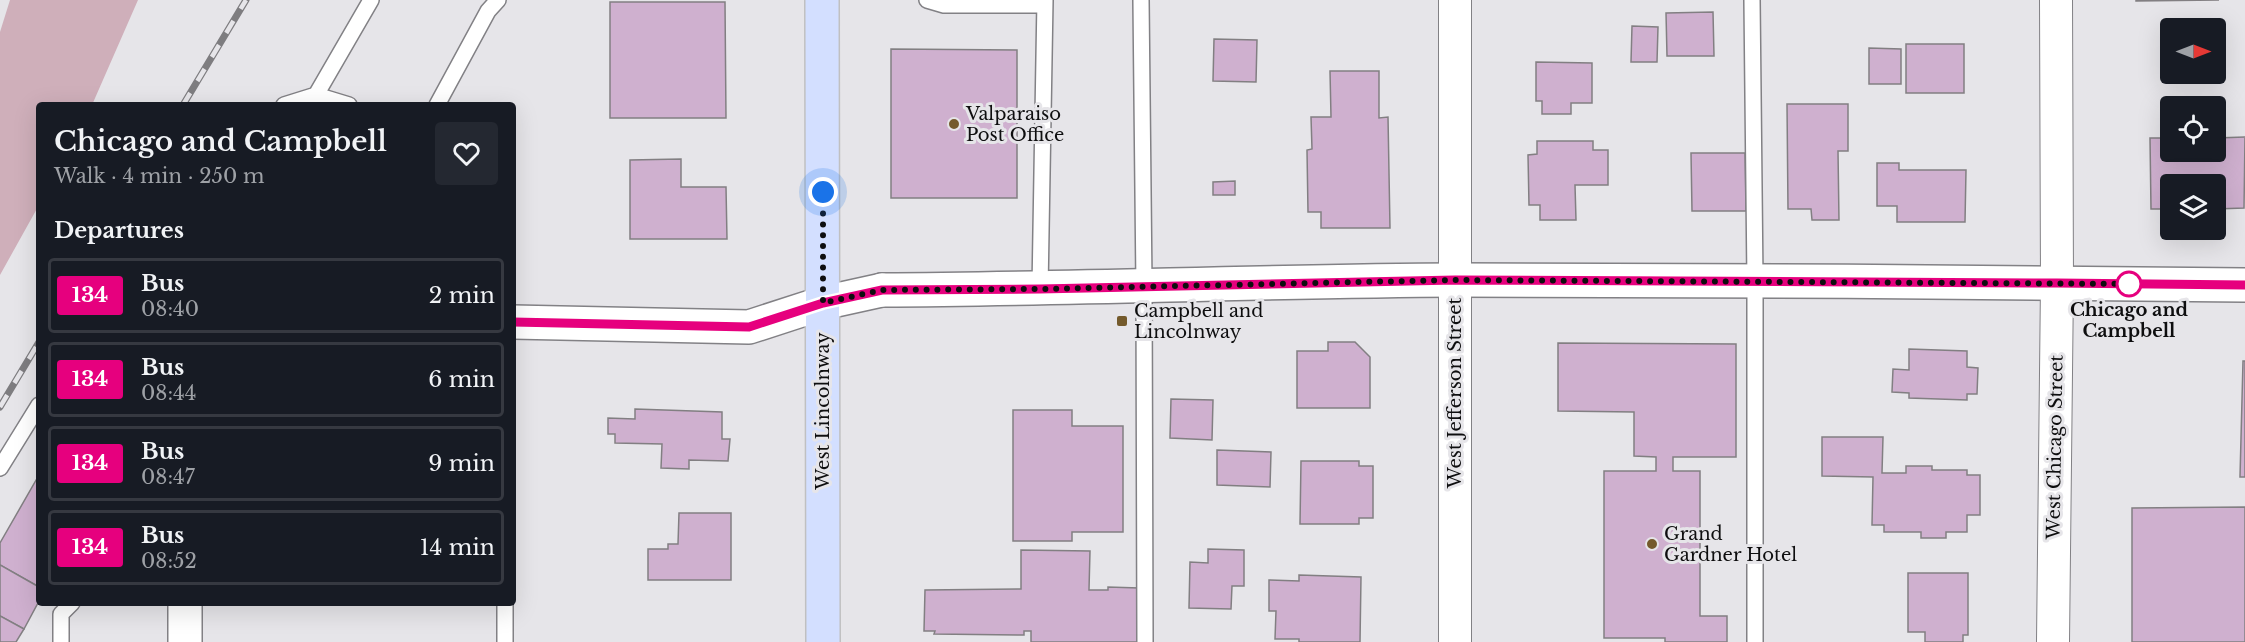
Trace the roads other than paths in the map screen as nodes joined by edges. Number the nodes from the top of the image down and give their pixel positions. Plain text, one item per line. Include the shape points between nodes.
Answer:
1 (371, 0) edge
2 (498, 0) edge
3 (822, 0) edge
4 (927, 0) edge
5 (1141, 0) edge
6 (1455, 0) edge
7 (1752, 0) edge
8 (2056, 0) edge
9 (1044, 3) edge
10 (316, 95) junction
11 (294, 102) edge
12 (339, 102) edge
13 (438, 102) edge
14 (1455, 280) junction
15 (1755, 282) junction
16 (2057, 283) junction
17 (2245, 285) edge
18 (1144, 286) junction
19 (1040, 289) junction
20 (823, 303) junction
21 (516, 322) edge
22 (36, 410) edge
23 (0, 468) edge
24 (69, 606) edge
25 (185, 606) edge
26 (505, 606) edge
27 (61, 642) edge
28 (185, 642) edge
29 (505, 642) edge
30 (823, 642) edge
31 (1145, 642) edge
32 (1455, 642) edge
33 (1755, 642) edge
34 (2053, 642) edge

1 - 10 lane
2 - 13 lane via 488,11
3 - 20 main road, West Lincolnway
4 - 9 lane via 944,4
5 - 18 lane
6 - 14 street, West Jefferson Street
7 - 15 lane
8 - 16 street, West Chicago Street
9 - 19 lane
10 - 11 lane
10 - 12 lane
14 - 15 main road
14 - 18 main road
14 - 32 street, West Jefferson Street
15 - 16 main road
15 - 33 lane
16 - 17 main road
16 - 34 street, West Chicago Street
18 - 19 main road
18 - 31 lane
19 - 20 main road via 882,290
20 - 21 main road via 749,327
20 - 30 main road, West Lincolnway
22 - 23 lane
24 - 27 lane via 61,614
25 - 28 main road
26 - 29 lane

